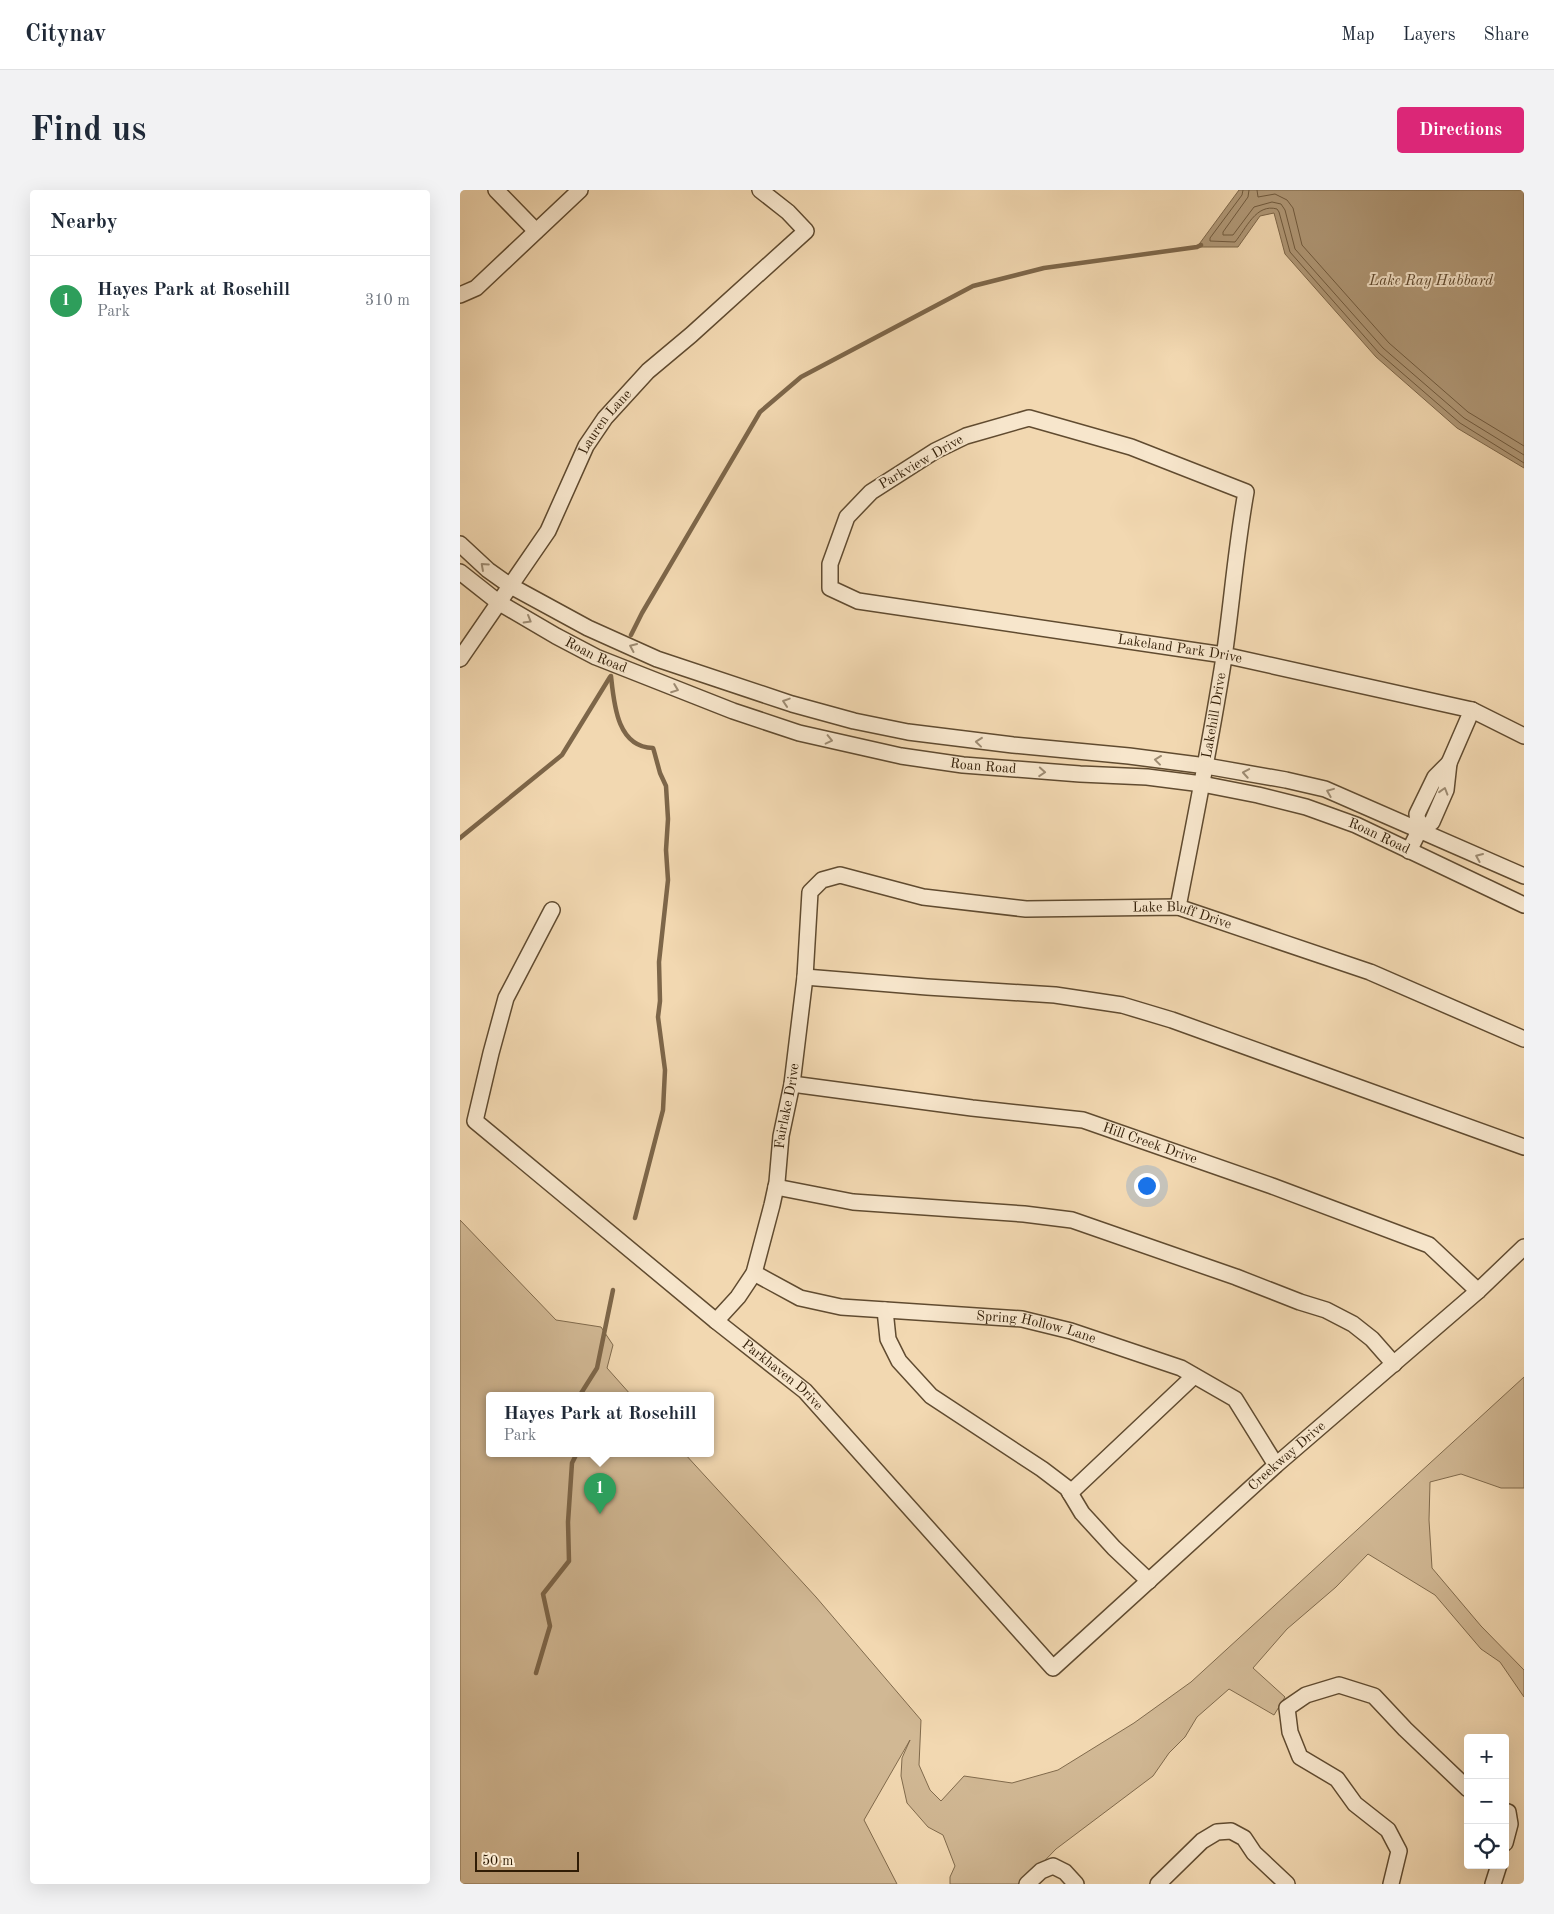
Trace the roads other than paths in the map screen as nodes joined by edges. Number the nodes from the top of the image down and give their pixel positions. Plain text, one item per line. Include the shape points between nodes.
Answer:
1 (496, 190) edge
2 (580, 190) edge
3 (760, 190) edge
4 (536, 231) junction
5 (460, 295) edge
6 (1246, 492) joint
7 (460, 544) edge
8 (460, 572) edge
9 (510, 585) junction
10 (830, 588) joint
11 (498, 602) junction
12 (1224, 655) junction
13 (460, 659) edge
14 (1472, 710) junction
15 (1524, 736) edge
16 (1206, 766) junction
17 (1202, 784) junction
18 (1419, 831) junction
19 (1409, 851) junction
20 (1524, 876) edge
21 (822, 880) joint
22 (1524, 905) edge
23 (1178, 907) junction
24 (552, 910) dead end
25 (805, 977) junction
26 (1524, 1039) edge
27 (792, 1084) junction
28 (1524, 1147) edge
29 (776, 1187) junction
30 (1524, 1247) edge
31 (754, 1273) junction
32 (1478, 1291) junction
33 (885, 1310) junction
34 (716, 1321) junction
35 (1394, 1364) junction
36 (1194, 1376) junction
37 (1276, 1465) junction
38 (1070, 1493) junction
39 (1149, 1581) junction
40 (1053, 1668) joint
41 (1464, 1785) edge
42 (1499, 1869) edge
43 (1027, 1884) edge
44 (1076, 1884) edge
45 (1158, 1884) edge
46 (1286, 1884) edge
47 (1391, 1884) edge
48 (1493, 1884) edge

1 - 4 street
2 - 4 street
3 - 9 street, Lauren Lane via 806,231 648,371 605,418 586,446 548,530
4 - 5 street via 476,288
6 - 10 street, Parkview Drive via 1131,446 1029,418 966,436 935,451 871,492 847,517 830,564
6 - 12 street, Lakehill Drive
9 -> 7 street, Roan Road
8 - 11 street, Roan Road
9 - 11 street, Lauren Lane
16 -> 9 street, Roan Road via 963,740 854,721 658,659 588,628
10 - 12 street, Lakeland Park Drive via 858,602
11 - 13 street, Lauren Lane
11 -> 17 street, Roan Road via 596,657 724,708 799,733 902,756 963,765 1148,777
12 - 14 street, Lakeland Park Drive
12 - 16 street, Lakehill Drive
14 - 15 street, Lakeland Park Drive
14 - 18 street via 1449,763 1446,790 1436,814 1432,822
16 - 17 street, Lakehill Drive
18 -> 16 street, Roan Road via 1325,789
17 - 19 street, Roan Road via 1306,807 1356,825
17 - 23 street, Lakehill Drive
18 - 19 street
20 -> 18 street, Roan Road
19 - 22 street, Roan Road
21 - 23 street, Lake Bluff Drive via 840,875 923,897 1026,909
21 - 25 street, Fairlake Drive via 810,892
23 - 26 street, Lake Bluff Drive via 1370,972
24 - 34 street, Parkhaven Drive via 506,998 475,1121
25 - 27 street, Fairlake Drive
25 - 28 street via 1055,995 1122,1005 1172,1020
27 - 29 street, Fairlake Drive via 781,1136
27 - 32 street, Hill Creek Drive via 1083,1120 1429,1245
29 - 31 street, Fairlake Drive
29 - 35 street via 853,1202 1072,1220 1326,1310 1353,1324 1372,1339
30 - 32 street, Creekway Drive
31 - 33 street, Spring Hollow Lane via 800,1298 842,1307
31 - 34 street, Fairlake Drive
32 - 35 street, Creekway Drive
33 - 36 street, Spring Hollow Lane via 1022,1319 1080,1334 1181,1368
33 - 38 street via 888,1339 899,1361 931,1396 1042,1469
34 - 40 street, Parkhaven Drive via 805,1391
35 - 37 street, Creekway Drive
36 - 37 street, Spring Hollow Lane via 1235,1399
36 - 38 street
37 - 39 street, Creekway Drive
38 - 39 street via 1082,1513
39 - 40 street, Creekway Drive
41 - 47 street via 1374,1696 1339,1685 1306,1696 1286,1708 1290,1732 1300,1756 1337,1779 1356,1804 1388,1830 1399,1851
42 - 48 street
43 - 44 street via 1041,1871 1053,1866
45 - 46 street via 1211,1835 1231,1831 1244,1838 1254,1853

